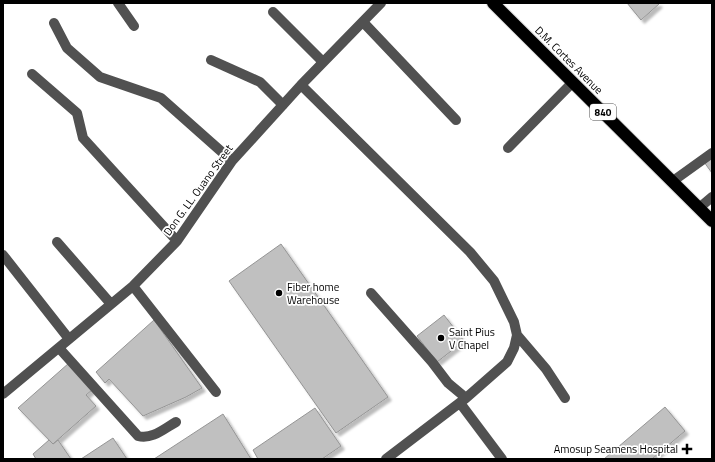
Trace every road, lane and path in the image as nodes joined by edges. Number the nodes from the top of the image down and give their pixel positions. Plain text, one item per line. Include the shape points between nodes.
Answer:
1 (118, 3) edge
2 (381, 3) edge
3 (493, 3) edge
4 (273, 12) dead end
5 (362, 22) junction
6 (54, 23) dead end
7 (134, 26) dead end
8 (211, 60) dead end
9 (323, 62) junction
10 (32, 74) dead end
11 (573, 82) junction
12 (301, 85) junction
13 (283, 106) junction
14 (456, 120) dead end
15 (508, 148) dead end
16 (712, 153) edge
17 (232, 161) junction
18 (673, 181) junction
19 (712, 197) edge
20 (699, 208) junction
21 (712, 221) edge
22 (177, 241) junction
23 (57, 242) dead end
24 (3, 255) edge
25 (133, 286) junction
26 (371, 293) dead end
27 (111, 304) junction
28 (517, 335) junction
29 (69, 339) junction
30 (59, 348) junction
31 (216, 392) dead end
32 (3, 394) edge
33 (565, 398) dead end
34 (463, 400) junction
35 (176, 422) dead end
36 (386, 459) edge
37 (502, 459) edge

1 - 7 street
2 - 5 street, Don G. LL. Ouano Street
3 - 11 highway, D.M. Cortes Avenue / 840
4 - 9 street
5 - 9 street, Don G. LL. Ouano Street
5 - 14 street
6 - 17 street via 67,48 100,77 161,98
8 - 13 street via 260,82
9 - 12 street, Don G. LL. Ouano Street
10 - 22 street via 77,113 83,138
11 - 15 street
11 - 18 highway, D.M. Cortes Avenue / 840
12 - 13 street, Don G. LL. Ouano Street
12 - 28 street via 470,252 494,281 514,322
13 - 17 street, Don G. LL. Ouano Street
16 - 18 street
17 - 22 street, Don G. LL. Ouano Street
18 - 20 highway, D.M. Cortes Avenue / 840
19 - 20 street
20 - 21 highway, D.M. Cortes Avenue / 840
22 - 25 street, Don G. LL. Ouano Street
23 - 27 street
24 - 29 street
25 - 27 street, Don G. LL. Ouano Street
25 - 31 street
26 - 34 street
27 - 29 street, Don G. LL. Ouano Street
28 - 33 street via 546,369
28 - 34 street via 507,362
29 - 30 street, Don G. LL. Ouano Street
30 - 32 street, Don G. LL. Ouano Street
30 - 35 street via 138,436 152,436
34 - 36 street
34 - 37 street

